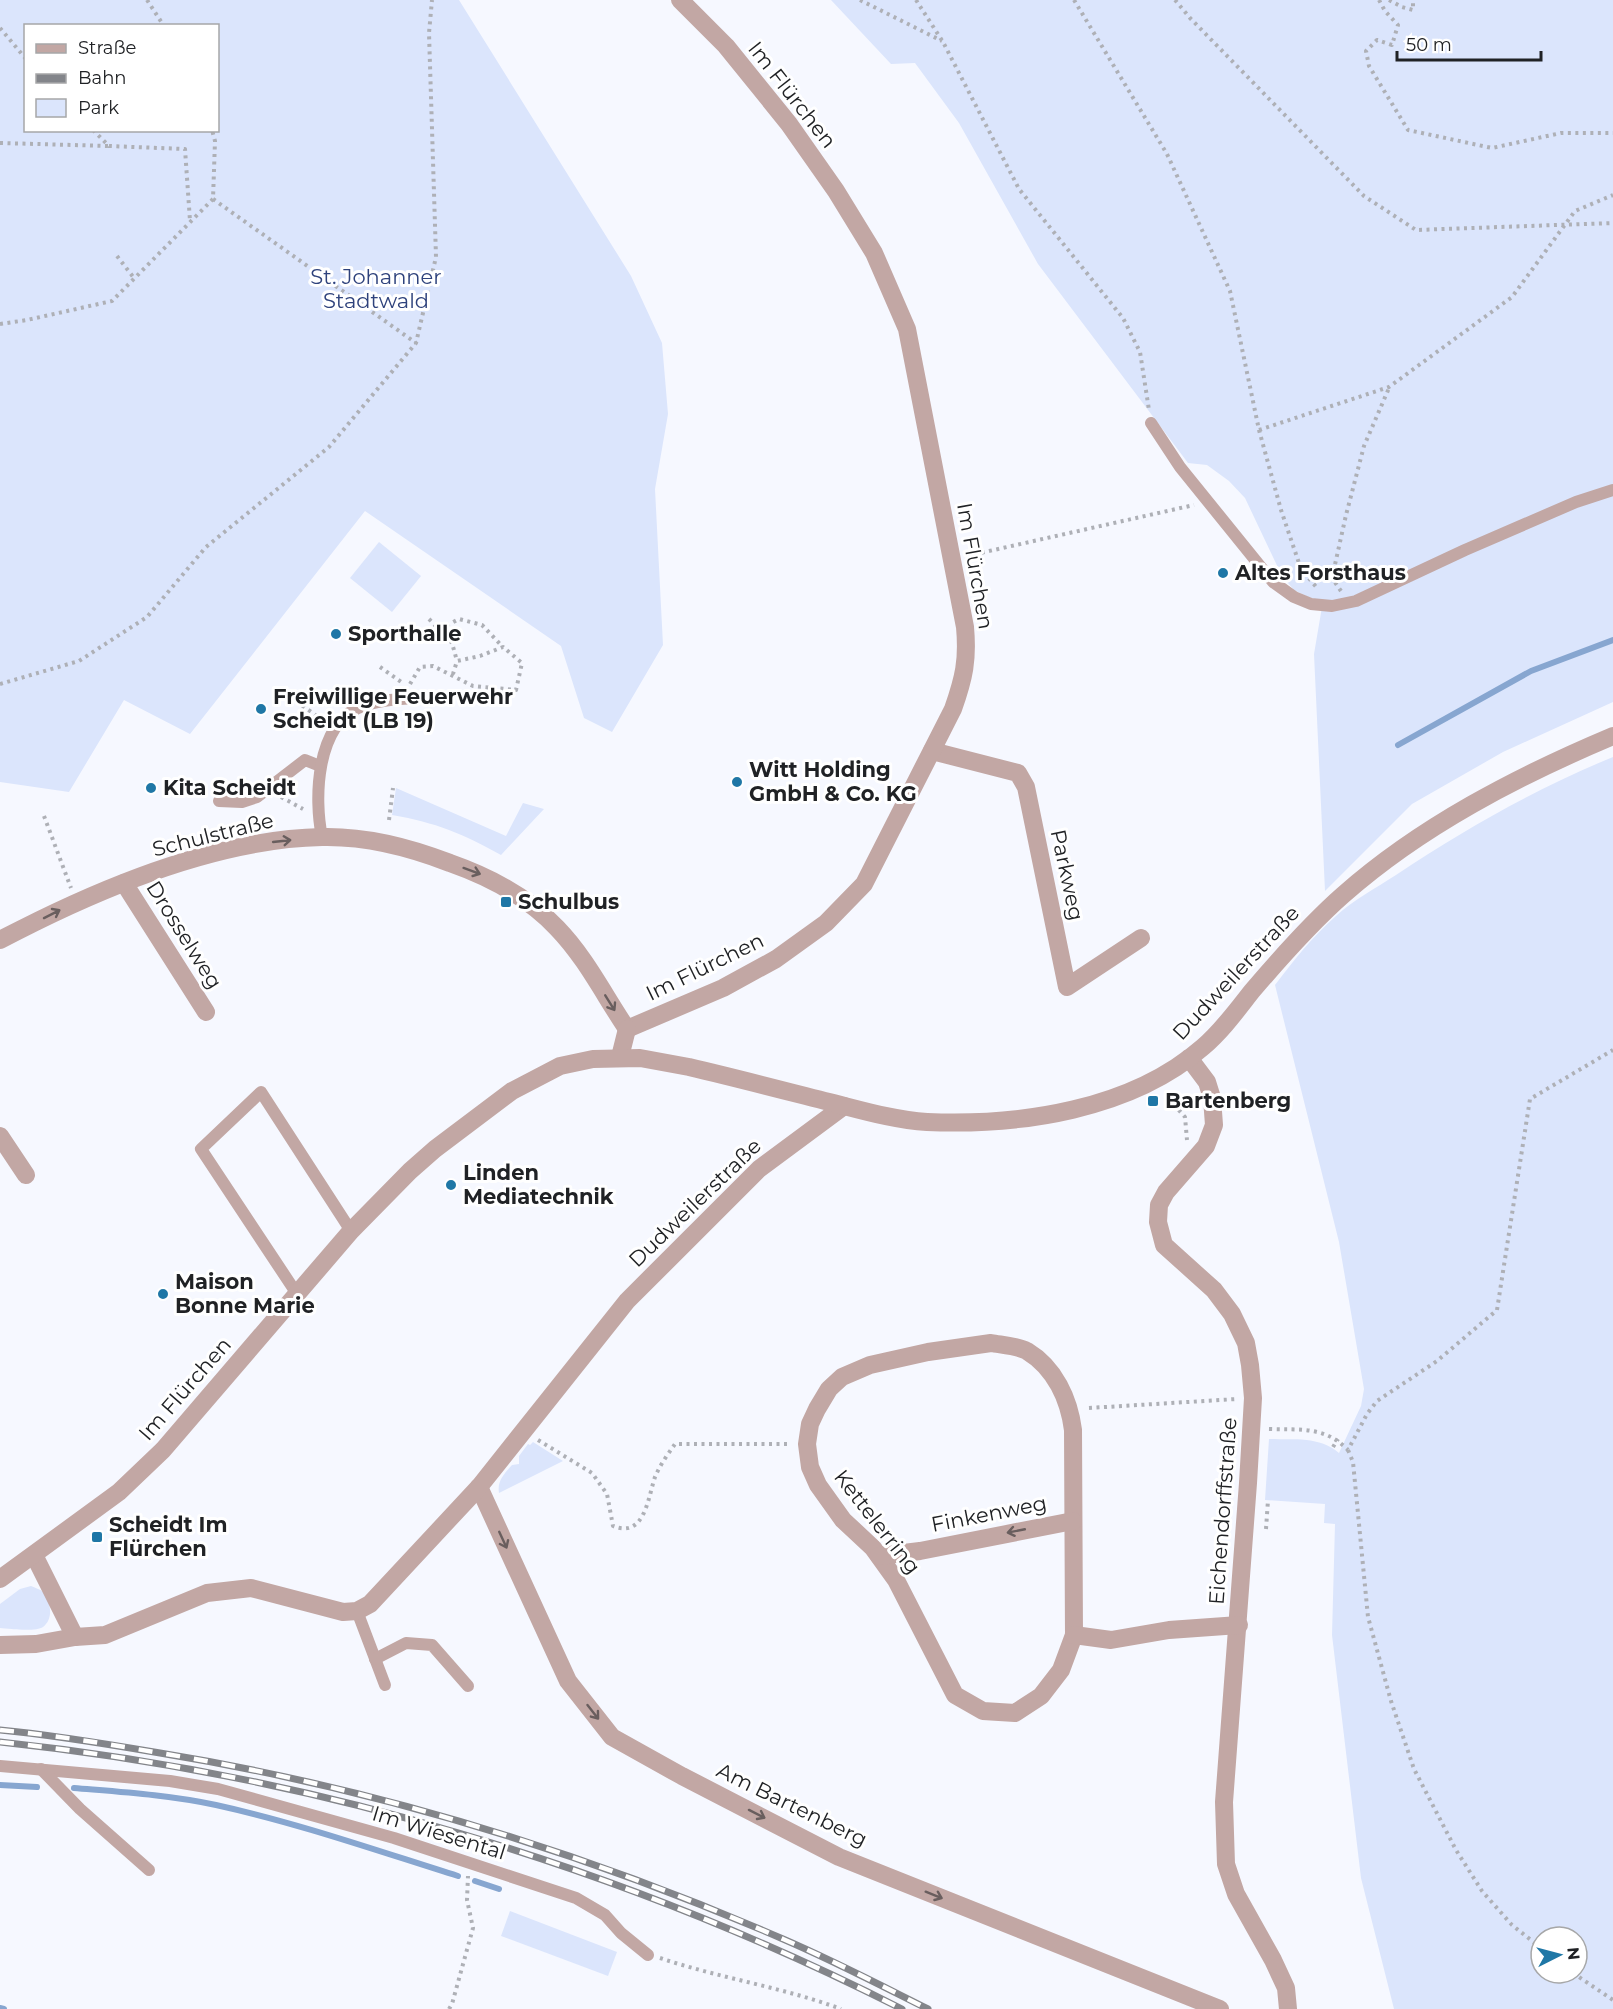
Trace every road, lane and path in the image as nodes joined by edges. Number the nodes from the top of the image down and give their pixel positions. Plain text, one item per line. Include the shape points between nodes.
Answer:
1 (147, 0) edge
2 (432, 0) edge
3 (680, 0) edge
4 (860, 0) edge
5 (916, 0) edge
6 (1074, 0) edge
7 (1175, 0) edge
8 (1379, 0) edge
9 (1389, 0) edge
10 (1413, 0) edge
11 (163, 24) edge
12 (0, 28) edge
13 (943, 42) junction
14 (24, 57) edge
15 (95, 132) edge
16 (213, 132) edge
17 (1613, 133) edge
18 (0, 143) edge
19 (109, 146) junction
20 (1613, 195) edge
21 (213, 199) junction
22 (190, 222) junction
23 (1613, 223) edge
24 (1566, 224) junction
25 (117, 256) dead end
26 (134, 278) junction
27 (0, 324) edge
28 (416, 343) junction
29 (1389, 387) junction
30 (1151, 423) joint
31 (1259, 430) junction
32 (1613, 490) edge
33 (1182, 508) dead end
34 (964, 557) dead end
35 (1332, 578) dead end
36 (1332, 606) junction
37 (429, 619) dead end
38 (440, 629) junction
39 (503, 647) junction
40 (457, 661) junction
41 (453, 674) dead end
42 (0, 684) edge
43 (408, 687) dead end
44 (290, 697) dead end
45 (426, 697) dead end
46 (334, 729) junction
47 (1613, 736) edge
48 (932, 751) junction
49 (320, 766) junction
50 (393, 788) dead end
51 (267, 789) junction
52 (219, 801) dead end
53 (302, 808) dead end
54 (44, 816) dead end
55 (389, 820) dead end
56 (322, 837) junction
57 (124, 883) junction
58 (76, 902) junction
59 (1141, 938) dead end
60 (0, 940) edge
61 (206, 1012) dead end
62 (627, 1029) junction
63 (1613, 1050) edge
64 (620, 1057) junction
65 (1189, 1058) junction
66 (1160, 1077) junction
67 (844, 1106) junction
68 (0, 1136) edge
69 (1190, 1164) junction
70 (26, 1175) dead end
71 (351, 1231) junction
72 (297, 1294) junction
73 (1219, 1400) dead end
74 (1089, 1408) dead end
75 (1251, 1428) junction
76 (532, 1437) dead end
77 (1338, 1439) junction
78 (791, 1444) dead end
79 (1333, 1447) dead end
80 (1348, 1450) junction
81 (478, 1487) junction
82 (1268, 1500) dead end
83 (1073, 1521) junction
84 (1266, 1529) dead end
85 (34, 1555) junction
86 (879, 1556) junction
87 (0, 1579) edge
88 (357, 1611) junction
89 (1239, 1625) junction
90 (1074, 1635) junction
91 (75, 1637) junction
92 (0, 1646) edge
93 (375, 1659) junction
94 (385, 1685) dead end
95 (468, 1686) dead end
96 (0, 1766) edge
97 (41, 1769) junction
98 (469, 1862) junction
99 (149, 1870) dead end
100 (1529, 1938) edge
101 (648, 1955) joint
102 (1589, 1983) edge
103 (1613, 2000) edge
104 (449, 2009) edge
105 (841, 2009) edge
106 (1220, 2009) edge
107 (1288, 2009) edge

1 - 11 path
2 - 28 path via 429,33 436,257
3 - 48 street, Im Flürchen via 726,46 789,124 836,191 874,253 907,329 967,652 953,709
4 - 13 path
5 - 13 path
6 - 31 path via 1167,154 1230,291
7 - 24 path via 1364,196 1416,230
8 - 17 path via 1398,25 1392,45 1377,40 1366,51 1369,66 1408,130 1492,148 1561,133
9 - 10 path via 1413,10
12 - 14 path
13 - 30 path via 1019,189 1123,318 1140,352
15 - 19 path
16 - 21 path
18 - 19 path
19 - 22 path via 185,149
20 - 24 path via 1575,211
21 - 22 path
21 - 28 path
22 - 26 path
23 - 24 path
24 - 29 path via 1512,297
25 - 26 path
26 - 27 path via 112,301
28 - 42 path via 329,447 206,548 147,617 79,661
29 - 31 path
29 - 35 path via 1364,446
30 - 36 lane via 1180,467 1273,582 1311,604
31 - 36 path via 1301,569
32 - 36 lane via 1576,502 1356,601
33 - 34 path
37 - 38 path
38 - 39 path via 459,619 482,626
38 - 40 path via 452,643
39 - 40 path
39 - 43 path via 522,663 516,690 473,686 433,666 420,667
40 - 41 path
44 - 46 path
45 - 46 lane via 380,701 356,709
46 - 49 lane
47 - 65 street, Dudweilerstraße via 1489,796 1380,864 1298,937 1216,1033
48 - 59 street, Parkweg via 1018,773 1026,787 1067,987
48 - 62 street, Im Flürchen via 864,884 826,923 776,959 723,988
49 - 51 lane via 305,760
49 - 56 lane via 317,816
50 - 55 path
51 - 52 lane via 242,801
51 - 53 path
54 - 58 path
57 -> 56 street, Schulstraße via 184,862 255,844
56 -> 62 street, Schulstraße via 396,844 482,874 523,898 557,928 586,963
57 - 58 street, Schulstraße
57 - 61 street, Drosselweg
60 -> 58 street, Schulstraße
62 - 64 street
63 - 80 path via 1530,1099 1497,1310 1437,1361 1377,1401
64 - 67 street, Im Flürchen via 689,1066
64 - 71 street, Im Flürchen via 560,1066 512,1091 426,1157
65 - 66 street, Dudweilerstraße
65 - 69 street, Eichendorffstraße via 1207,1082 1214,1125 1206,1146
66 - 67 street, Dudweilerstraße via 1096,1104 976,1121 900,1119
66 - 69 path via 1171,1101 1185,1117
67 - 81 street, Dudweilerstraße via 759,1169 627,1300
68 - 70 street
69 - 75 street, Eichendorffstraße via 1159,1206 1160,1228 1164,1245 1214,1290 1246,1342 1253,1398
71 - 72 street, Im Flürchen
71 - 72 lane via 261,1092 201,1149
72 - 85 street, Im Flürchen via 163,1450 119,1492
73 - 74 path
75 - 77 path via 1312,1430
75 - 89 street, Eichendorffstraße
76 - 78 path via 592,1473 607,1494 614,1526 621,1529 643,1518 656,1474 675,1444
77 - 79 path
77 - 80 path
80 - 100 path via 1353,1462 1368,1617 1414,1769 1482,1891
81 - 88 street, Dudweilerstraße via 370,1604
81 -> 106 street, Am Bartenberg via 568,1681 612,1737 839,1857
82 - 84 path
83 -> 86 street, Finkenweg
83 - 86 street, Kettelerring via 1070,1408 1052,1373 1026,1350 991,1343 928,1352 870,1365 842,1377 829,1389 810,1424 810,1467 818,1485 843,1520
83 - 90 street, Kettelerring
85 - 87 street, Im Flürchen
85 - 91 street
86 - 90 street, Kettelerring via 896,1580 956,1695 983,1711 1016,1713 1041,1696 1061,1670
88 - 91 street via 343,1612 251,1588 207,1593 105,1635
88 - 93 lane
89 - 90 street via 1169,1630 1111,1640
89 - 107 street, Eichendorffstraße via 1224,1802 1226,1864 1236,1894 1286,1988
91 - 92 street
93 - 94 lane
93 - 95 lane via 406,1643 432,1644
96 - 97 lane, Im Wiesental
97 - 98 lane, Im Wiesental via 170,1781 218,1790
97 - 99 lane
98 - 101 lane, Im Wiesental via 576,1898 605,1915 621,1934
98 - 104 path via 467,1900 472,1928
101 - 105 path
102 - 103 path

